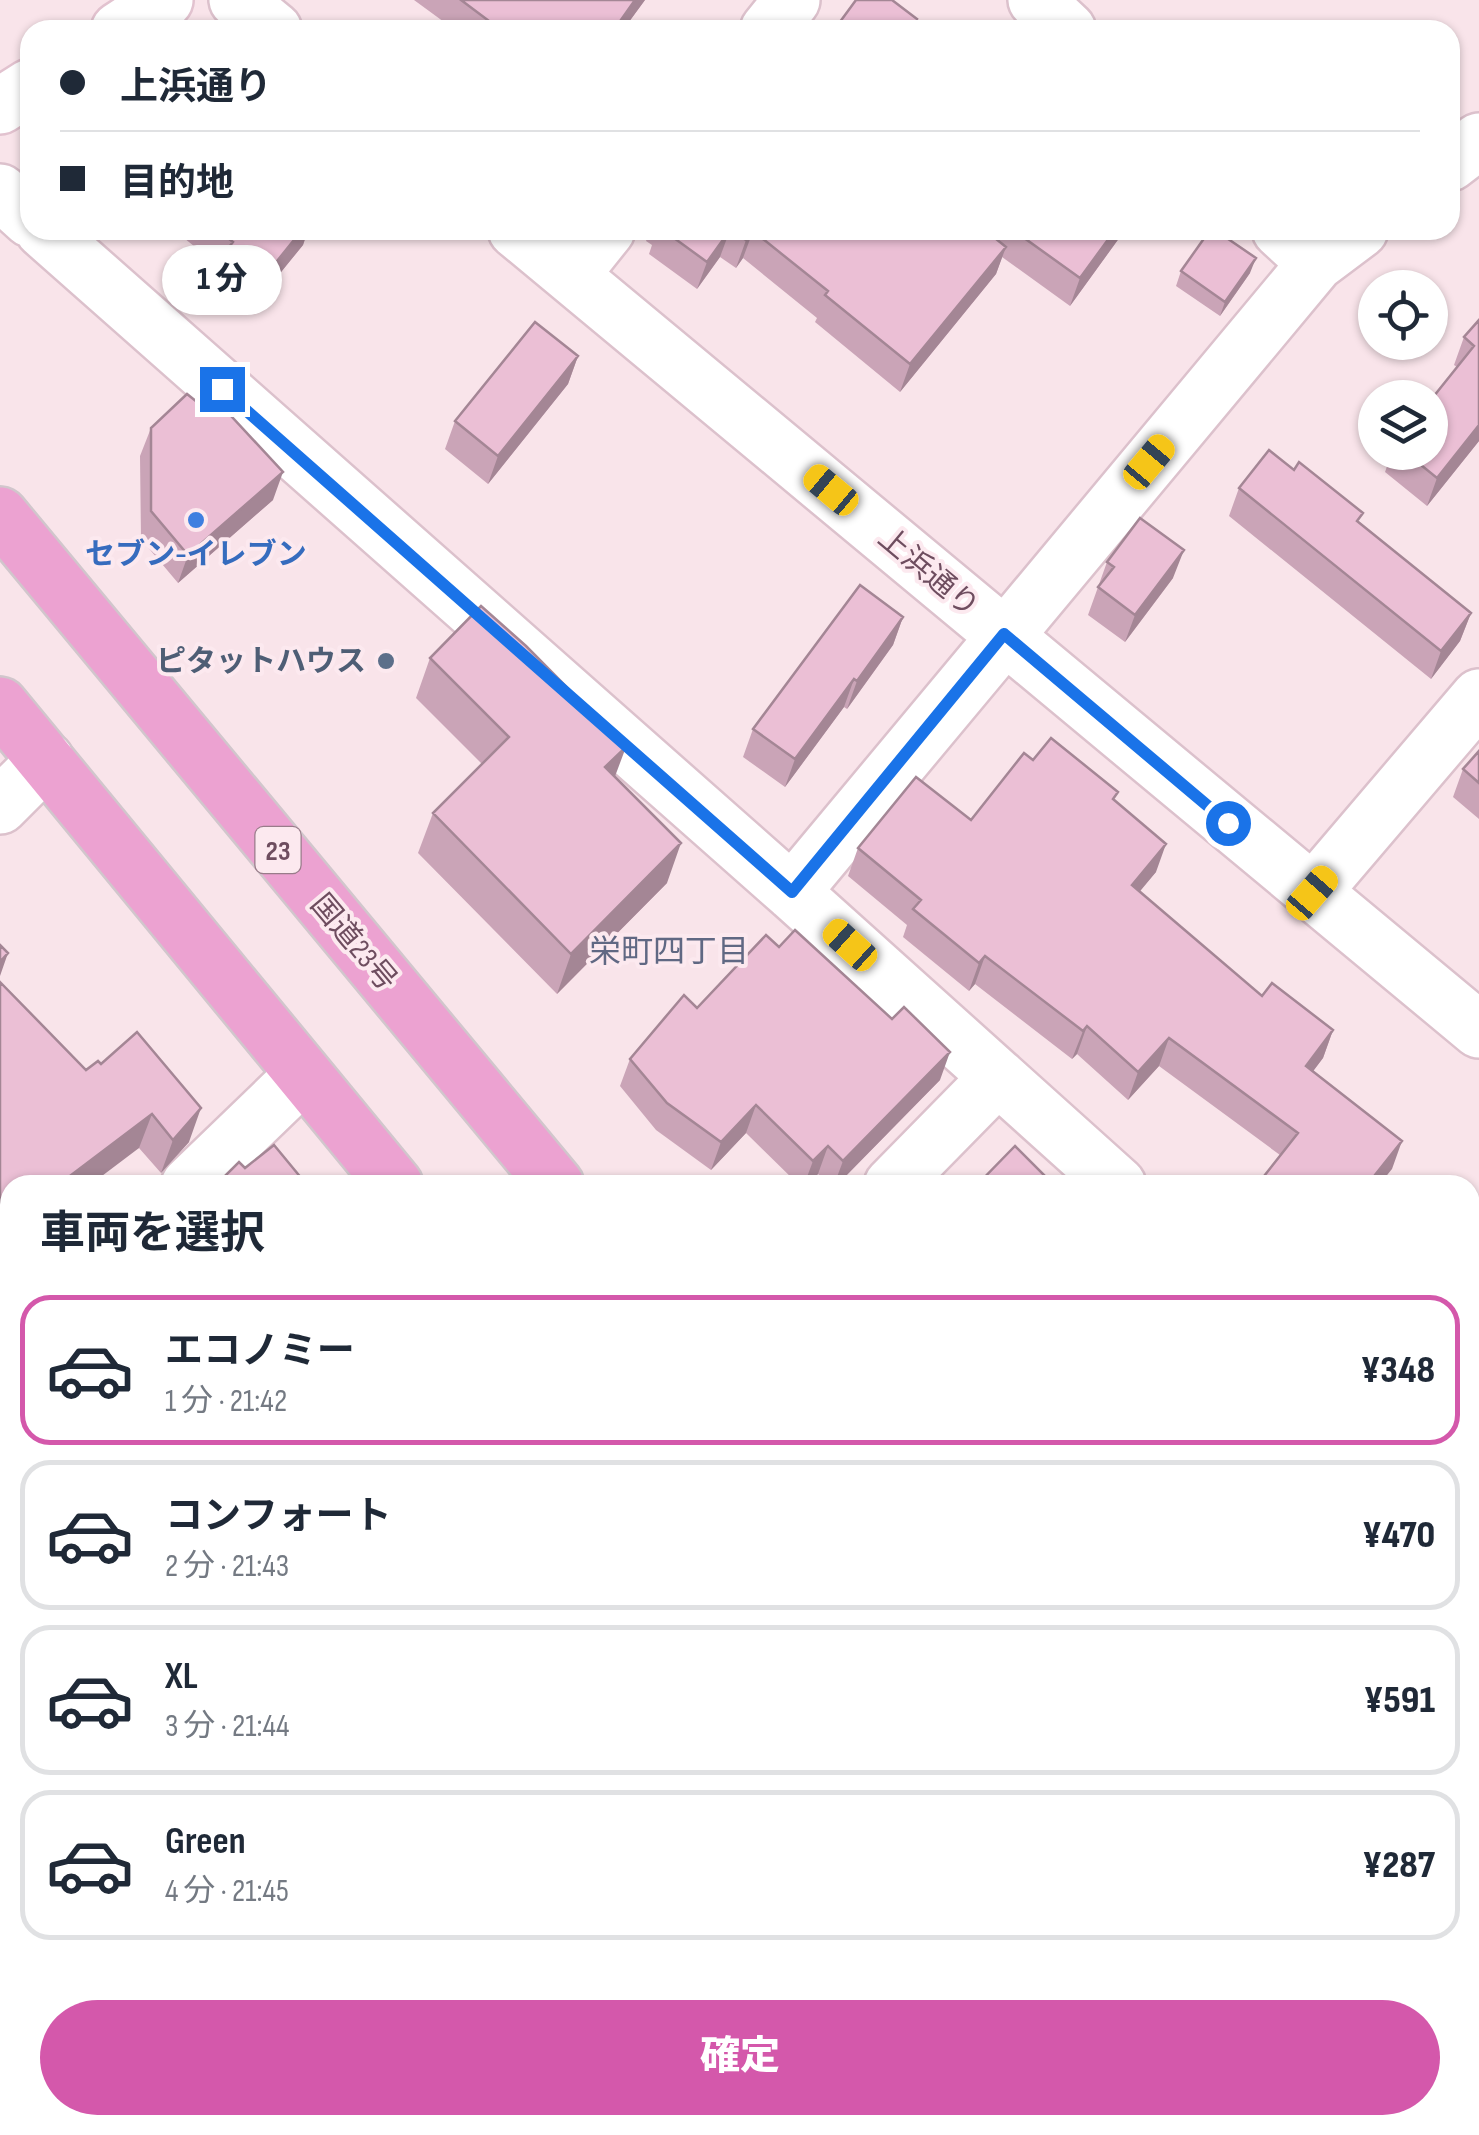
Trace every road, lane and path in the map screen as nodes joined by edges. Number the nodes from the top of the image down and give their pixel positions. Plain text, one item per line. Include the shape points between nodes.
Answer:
1 (166, 0) edge
2 (237, 0) edge
3 (792, 0) edge
4 (1036, 0) edge
5 (134, 20) edge
6 (262, 20) edge
7 (776, 20) edge
8 (1057, 20) edge
9 (0, 192) edge
10 (20, 210) edge
11 (54, 240) edge
12 (528, 240) edge
13 (599, 240) edge
14 (1324, 240) edge
15 (1298, 247) edge
16 (571, 275) junction
17 (0, 515) edge
18 (1004, 634) junction
19 (1479, 698) edge
20 (0, 705) edge
21 (46, 760) junction
22 (0, 806) edge
23 (792, 892) junction
24 (1312, 893) junction
25 (1479, 1030) edge
26 (303, 1075) junction
27 (998, 1077) junction
28 (200, 1175) edge
29 (387, 1175) edge
30 (548, 1175) edge
31 (902, 1175) edge
32 (1107, 1175) edge

1 - 5 street
2 - 6 street
3 - 7 street
4 - 8 street
9 - 10 street
11 - 23 street
12 - 16 street, 上浜通り
13 - 16 street
14 - 15 street
15 - 18 street
16 - 18 street, 上浜通り
17 - 30 highway, 国道23号 / 23
18 - 23 street
18 - 24 street, 上浜通り
19 - 24 street
20 - 21 highway
21 - 22 street
21 - 26 highway
23 - 27 street
24 - 25 street, 上浜通り
26 - 28 street
26 - 29 highway
27 - 31 street
27 - 32 street

